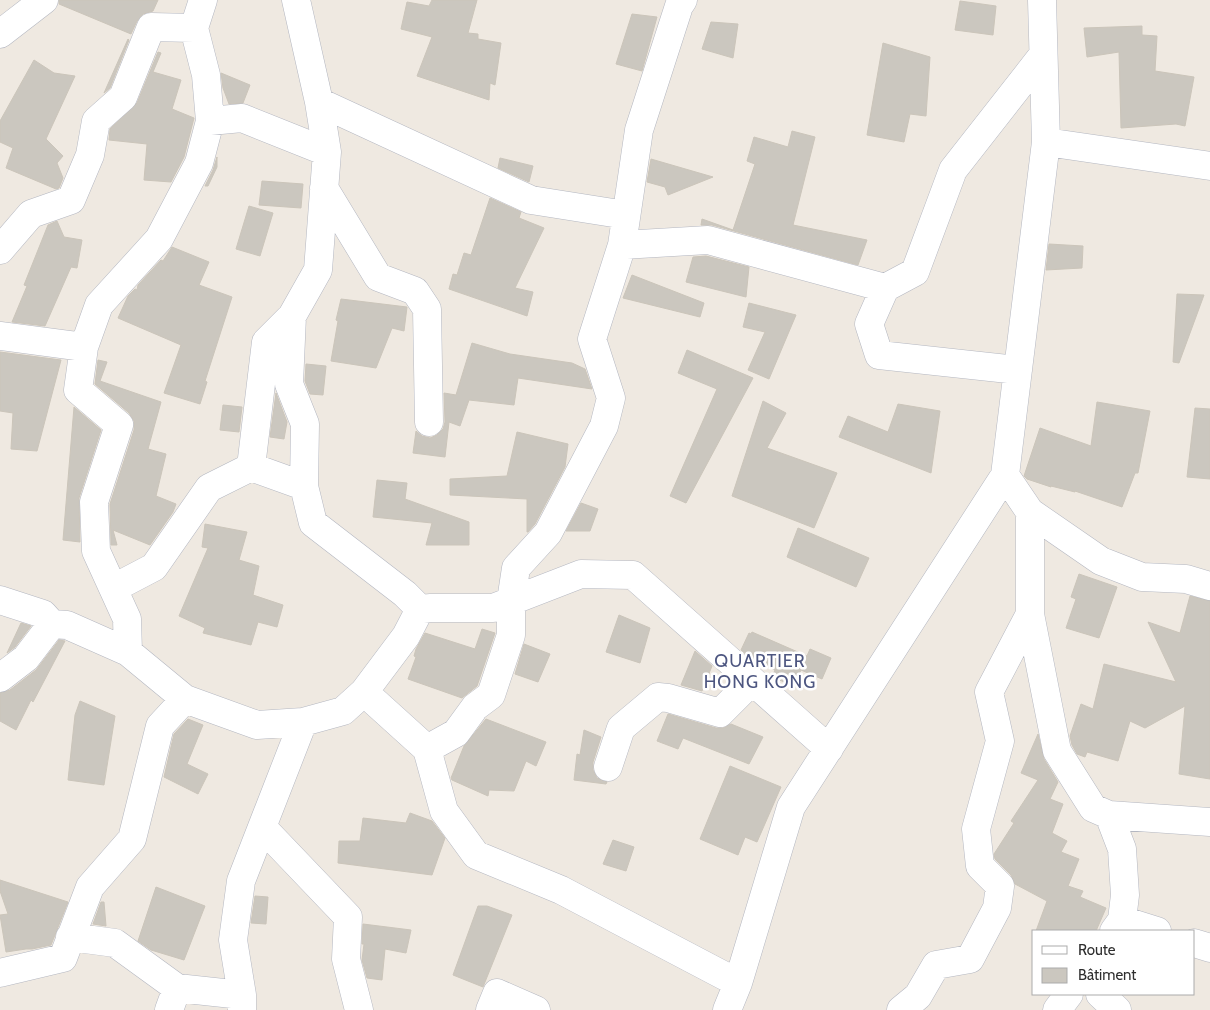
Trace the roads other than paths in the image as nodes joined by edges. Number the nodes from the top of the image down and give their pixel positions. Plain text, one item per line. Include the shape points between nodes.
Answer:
1 (44, 0) edge
2 (203, 0) edge
3 (296, 0) edge
4 (683, 0) edge
5 (1042, 0) edge
6 (194, 28) junction
7 (0, 34) edge
8 (1043, 55) junction
9 (319, 102) junction
10 (210, 121) junction
11 (1046, 142) junction
12 (327, 152) junction
13 (1210, 166) edge
14 (324, 188) junction
15 (626, 215) junction
16 (622, 244) junction
17 (0, 250) edge
18 (885, 288) junction
19 (292, 316) junction
20 (0, 336) edge
21 (84, 347) junction
22 (1018, 370) junction
23 (429, 422) dead end
24 (251, 467) junction
25 (1005, 474) junction
26 (304, 486) junction
27 (1030, 512) junction
28 (1210, 586) edge
29 (114, 588) junction
30 (0, 600) edge
31 (512, 601) junction
32 (420, 609) junction
33 (1030, 614) junction
34 (52, 624) junction
35 (128, 652) junction
36 (0, 678) edge
37 (752, 681) junction
38 (364, 692) junction
39 (185, 699) junction
40 (303, 722) junction
41 (426, 749) junction
42 (829, 749) junction
43 (608, 767) dead end
44 (1109, 816) junction
45 (1210, 822) edge
46 (262, 827) junction
47 (1118, 926) edge
48 (1149, 930) edge
49 (70, 937) junction
50 (1195, 942) edge
51 (1210, 948) edge
52 (0, 974) edge
53 (738, 983) junction
54 (1068, 995) edge
55 (1101, 995) edge
56 (173, 999) edge
57 (242, 1003) edge
58 (359, 1010) edge
59 (490, 1010) edge
60 (536, 1010) edge
61 (727, 1010) edge
62 (901, 1010) edge
63 (1057, 1010) edge
64 (1117, 1010) edge

1 - 7 street
2 - 6 street
3 - 9 street
4 - 15 street via 639,130
5 - 8 street
6 - 10 street via 206,75
6 - 17 street via 151,27 124,97 96,122 90,155 71,200 31,214
8 - 11 street
8 - 18 street via 953,170 915,272
9 - 12 street
9 - 15 street via 531,200
10 - 12 street via 242,118
10 - 21 street via 199,163 159,239 99,305
11 - 13 street
11 - 22 street
12 - 14 street
14 - 19 street via 318,270
14 - 23 street via 378,277 415,291 427,309
15 - 16 street
16 - 18 street via 708,240
16 - 31 street via 592,339 611,398 604,426 548,533 516,568
18 - 22 street via 869,324 879,356
19 - 24 street via 266,342
19 - 26 street via 289,384 305,424
20 - 21 street
21 - 29 street via 78,390 120,424 94,502 96,551
22 - 25 street
24 - 26 street
24 - 29 street via 209,488 154,567
25 - 27 street
25 - 42 street
26 - 32 street via 313,523
27 - 28 street via 1101,561 1142,577 1186,579
27 - 33 street
29 - 35 street via 127,619
30 - 34 street via 43,614
31 - 32 street via 493,608
31 - 37 street via 581,574 633,575
31 - 41 street via 510,635 491,695 475,706 456,733
32 - 38 street via 406,636
33 - 44 street via 1057,751 1093,808
33 - 62 street via 989,692 1000,741 976,829 980,866 1000,886 997,908 970,959 936,965 918,996
34 - 35 street via 67,626
34 - 36 street via 26,658
35 - 39 street
37 - 42 street
37 - 43 street via 720,713 658,697 621,728
38 - 40 street via 343,711
38 - 41 street
39 - 40 street via 257,724
39 - 49 street via 160,726 132,839 90,887
40 - 46 street
41 - 53 street via 444,811 476,855 561,890
42 - 53 street via 791,807
44 - 45 street
44 - 47 street via 1122,849 1125,895
46 - 57 street via 241,881 234,940
46 - 58 street via 348,918 346,959
47 - 48 street
49 - 52 street via 62,958
49 - 56 street via 115,943
50 - 51 street
53 - 61 street
54 - 63 street
55 - 64 street
56 - 57 street
59 - 60 street via 497,993

